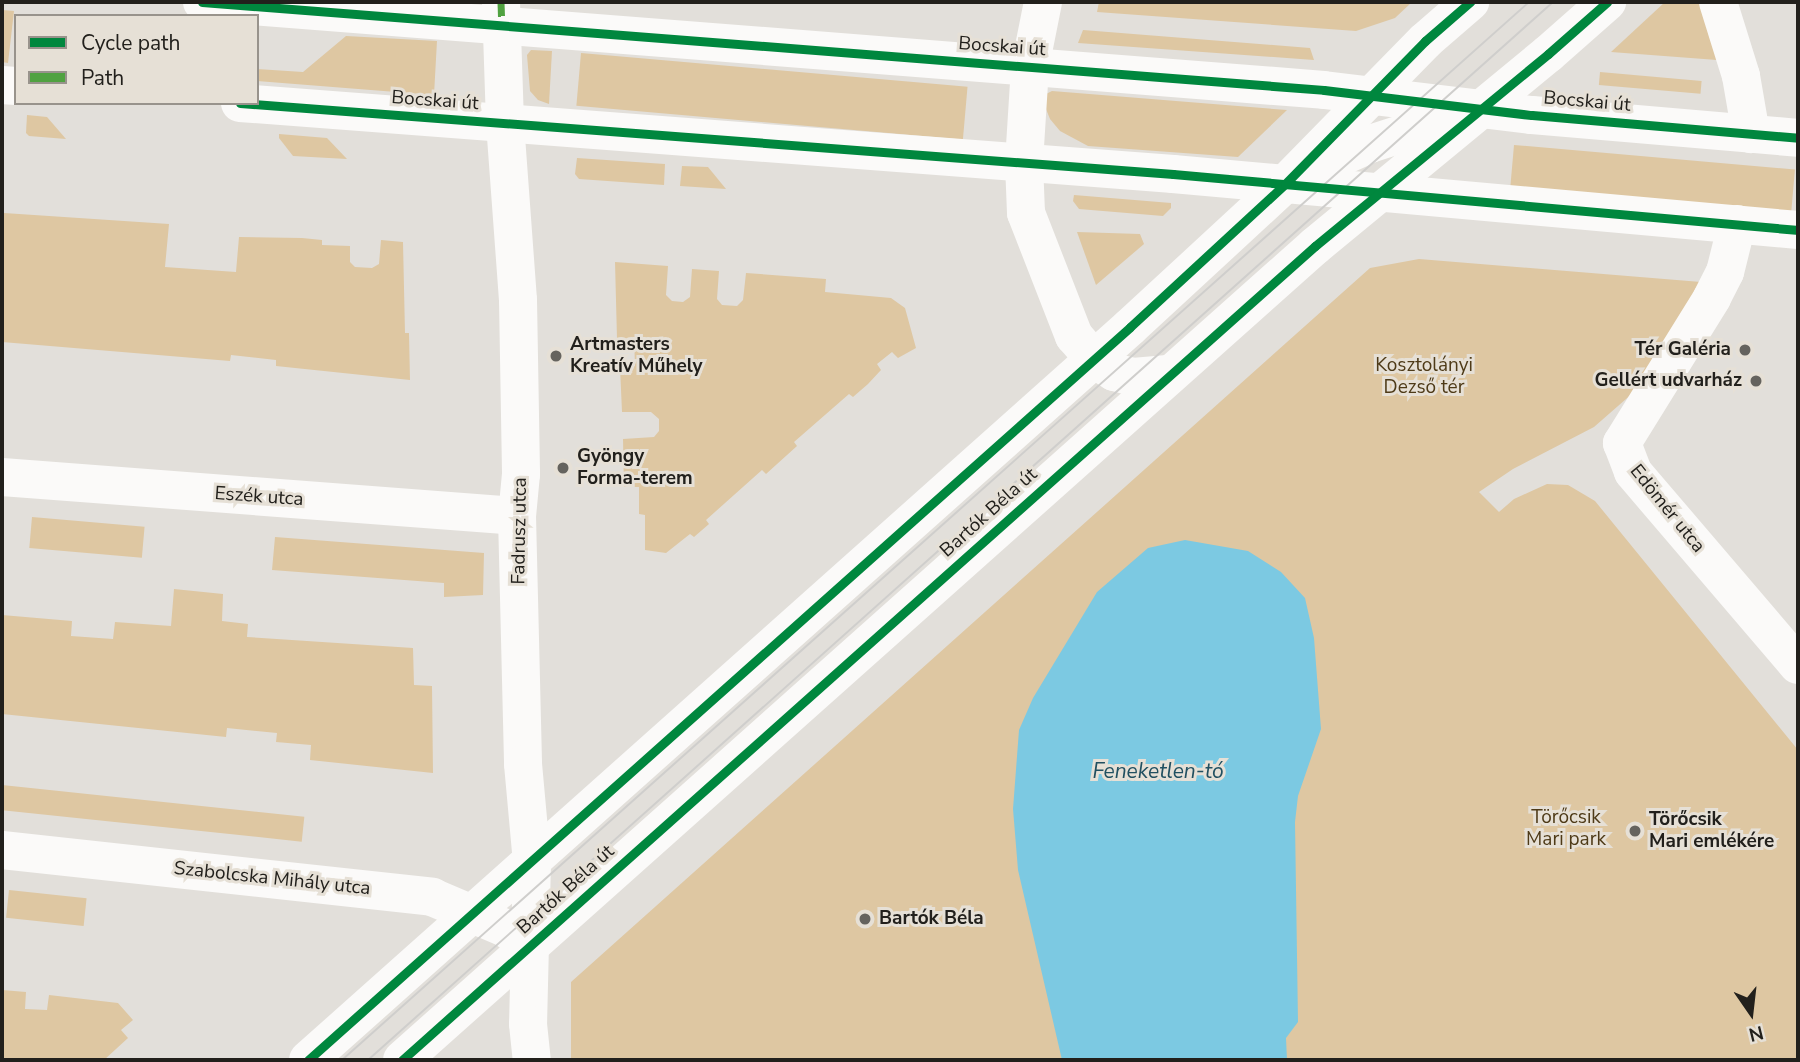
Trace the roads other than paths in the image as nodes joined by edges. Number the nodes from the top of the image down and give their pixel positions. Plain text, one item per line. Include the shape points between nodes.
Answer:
1 (202, 2) edge
2 (1043, 2) edge
3 (1470, 2) edge
4 (1607, 2) edge
5 (1718, 2) edge
6 (501, 14) edge
7 (1030, 67) junction
8 (1371, 95) junction
9 (259, 104) edge
10 (1482, 109) junction
11 (505, 123) junction
12 (1751, 134) junction
13 (1798, 138) edge
14 (1024, 163) junction
15 (1285, 184) junction
16 (1379, 192) junction
17 (1737, 224) junction
18 (1798, 230) edge
19 (1094, 359) junction
20 (1171, 374) junction
21 (2, 477) edge
22 (517, 516) junction
23 (1798, 665) edge
24 (2, 850) edge
25 (532, 862) junction
26 (474, 913) junction
27 (530, 946) junction
28 (308, 1060) edge
29 (402, 1060) edge
30 (532, 1060) edge

1 - 6 main road, Bocskai út
2 - 7 main road
3 - 8 main road
4 - 10 main road, Bartók Béla út
5 - 12 main road via 1741,76
6 - 7 main road, Bocskai út
6 - 11 main road, Fadrusz utca
7 - 8 main road, Bocskai út
7 - 14 main road
8 - 10 main road, Bocskai út
8 - 15 main road
9 - 11 main road, Bocskai út
10 - 12 main road, Bocskai út
10 - 15 main road via 1370,144
10 - 16 main road, Bartók Béla út
11 - 14 main road, Bocskai út
11 - 22 main road, Fadrusz utca via 518,300 521,474
12 - 13 main road, Bocskai út
14 - 15 main road, Bocskai út
14 - 19 main road via 1026,213 1074,336
15 - 16 main road, Bocskai út
15 - 19 main road
16 - 17 main road, Bocskai út
16 - 20 main road, Bartók Béla út
17 - 18 main road, Bocskai út
17 - 23 main road, Edömér utca via 1725,272 1712,298 1622,443 1633,472
19 - 20 main road via 1133,377
19 - 25 main road
20 - 27 main road, Bartók Béla út
21 - 22 main road, Eszék utca
22 - 25 main road, Fadrusz utca via 523,764
24 - 26 main road, Szabolcska Mihály utca via 432,897
25 - 26 main road
25 - 27 main road, Fadrusz utca
26 - 27 main road, Szabolcska Mihály utca
26 - 28 main road
27 - 29 main road, Bartók Béla út
27 - 30 main road, Fadrusz utca

